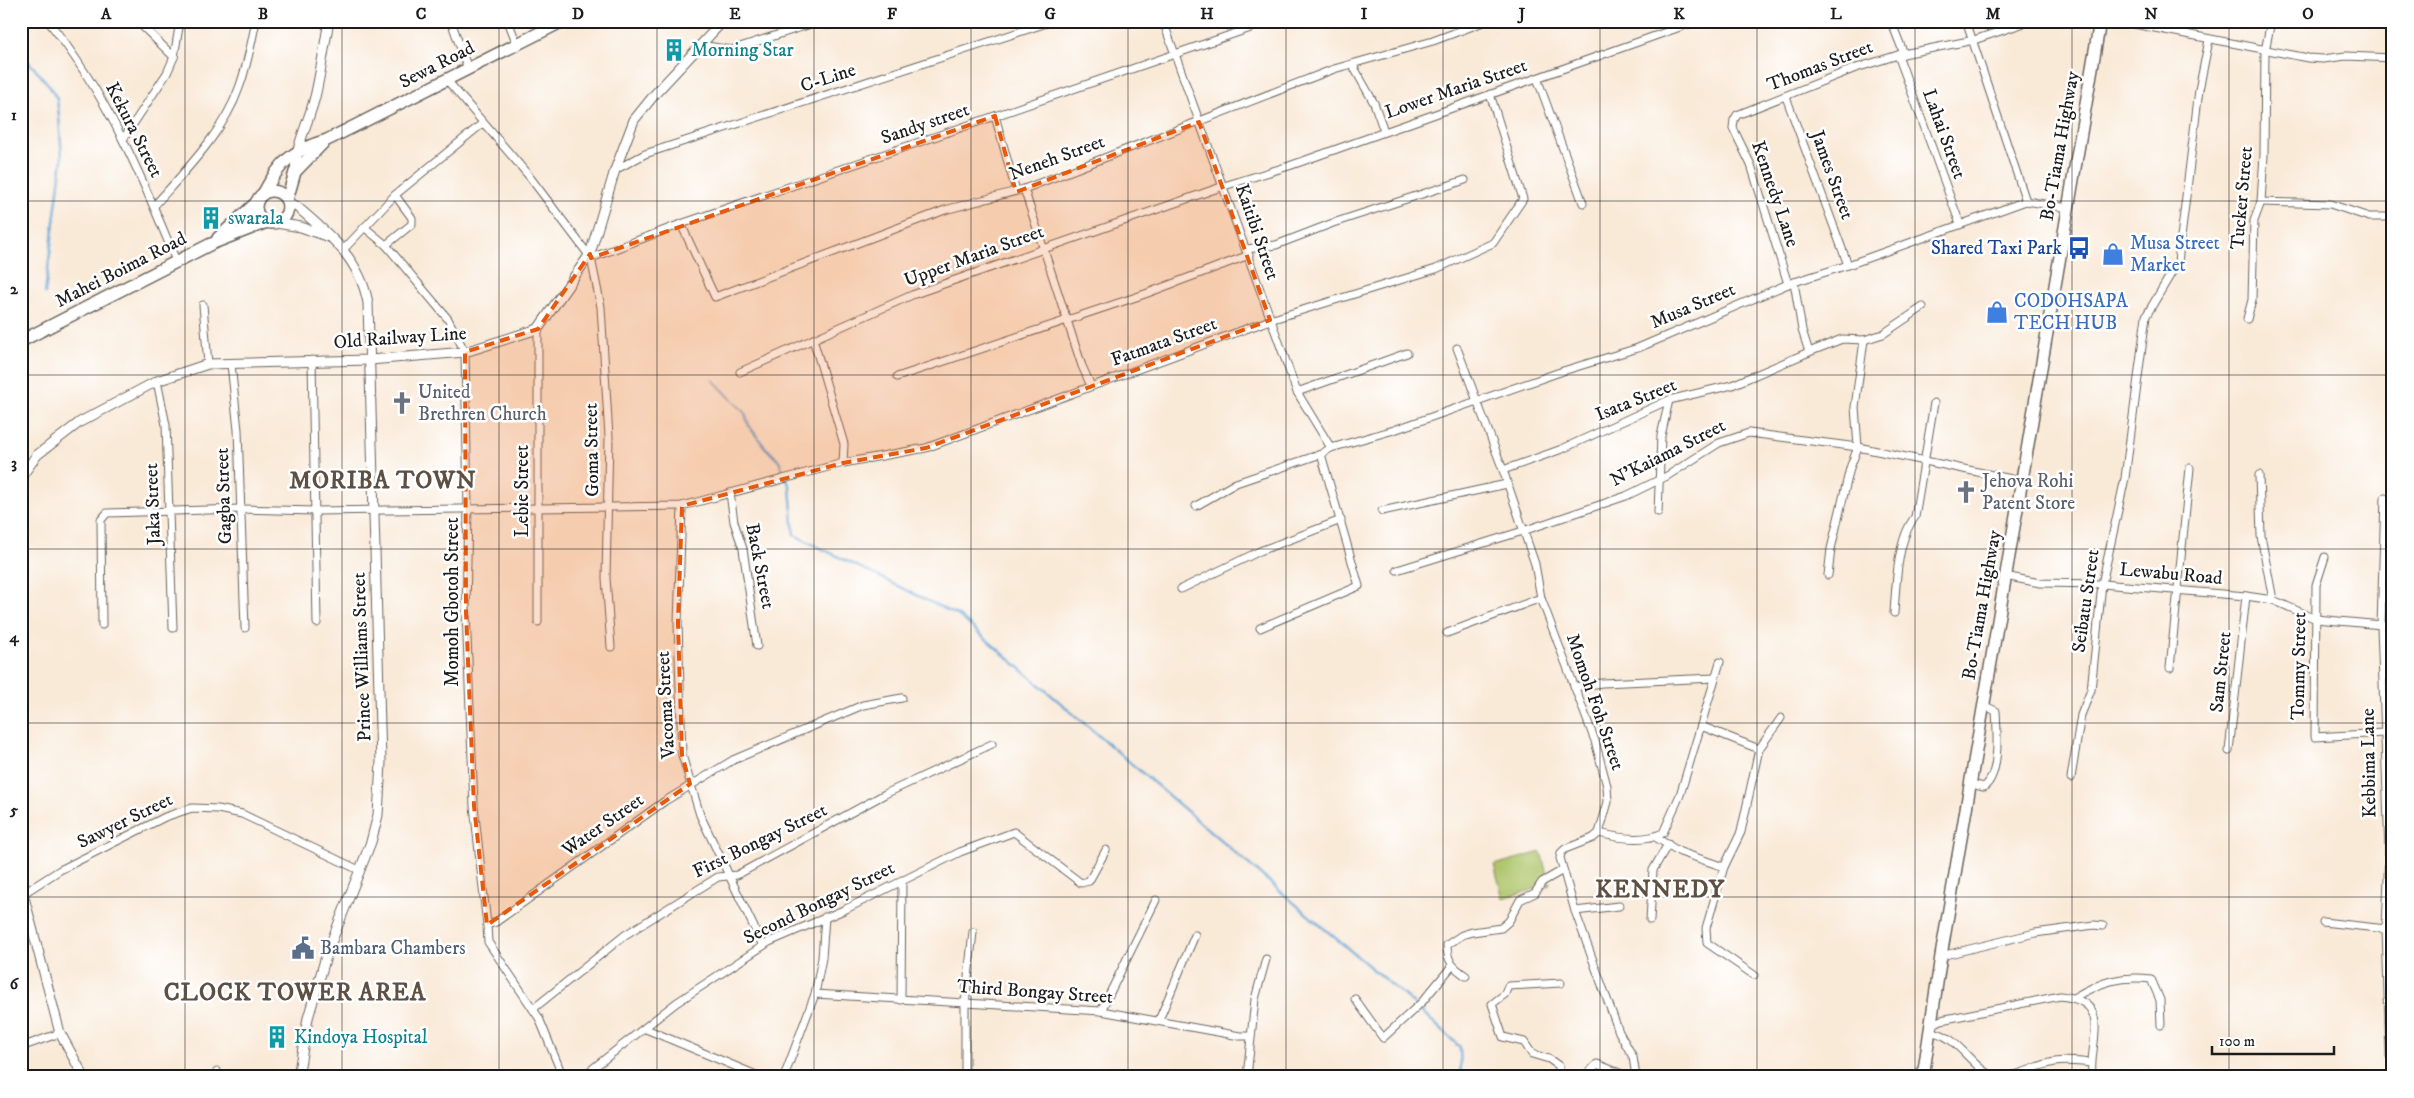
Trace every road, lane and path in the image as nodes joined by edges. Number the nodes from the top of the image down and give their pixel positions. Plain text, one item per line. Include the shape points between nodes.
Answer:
1 (48, 21) edge
2 (137, 21) edge
3 (180, 21) edge
4 (256, 21) edge
5 (329, 21) edge
6 (451, 21) edge
7 (508, 21) edge
8 (564, 21) edge
9 (723, 21) edge
10 (820, 21) edge
11 (1053, 21) edge
12 (1163, 21) edge
13 (1271, 21) edge
14 (1486, 21) edge
15 (1891, 21) edge
16 (1966, 21) edge
17 (2030, 21) edge
18 (2100, 21) edge
19 (2119, 21) edge
20 (2271, 21) edge
21 (1697, 22) edge
22 (1974, 40) junction
23 (2210, 40) junction
24 (517, 44) junction
25 (701, 45) junction
26 (2265, 51) junction
27 (1174, 54) junction
28 (1901, 54) junction
29 (174, 57) junction
30 (2393, 58) edge
31 (1352, 64) junction
32 (468, 69) junction
33 (1536, 78) junction
34 (446, 80) junction
35 (1490, 94) junction
36 (1786, 97) junction
37 (1737, 115) joint
38 (995, 116) junction
39 (1200, 122) junction
40 (484, 123) junction
41 (1384, 131) junction
42 (124, 138) junction
43 (327, 140) junction
44 (296, 151) junction
45 (614, 170) junction
46 (295, 172) junction
47 (1465, 180) dead end
48 (1224, 186) junction
49 (1024, 189) junction
50 (1016, 191) junction
51 (395, 195) junction
52 (260, 198) junction
53 (2026, 201) junction
54 (287, 202) junction
55 (2261, 202) junction
56 (1583, 203) dead end
57 (154, 206) junction
58 (2068, 208) junction
59 (2393, 217) edge
60 (272, 222) junction
61 (681, 224) junction
62 (1960, 224) junction
63 (364, 227) junction
64 (332, 238) junction
65 (211, 244) junction
66 (386, 245) junction
67 (344, 249) junction
68 (1044, 249) junction
69 (1248, 252) junction
70 (590, 256) junction
71 (176, 261) junction
72 (1848, 265) junction
73 (1791, 283) junction
74 (203, 306) dead end
75 (1923, 307) dead end
76 (2247, 318) dead end
77 (1066, 319) junction
78 (1270, 320) junction
79 (538, 329) junction
80 (813, 339) junction
81 (1864, 340) junction
82 (21, 341) edge
83 (1457, 348) dead end
84 (465, 352) junction
85 (1809, 352) junction
86 (1407, 353) dead end
87 (312, 360) junction
88 (370, 360) junction
89 (208, 364) junction
90 (231, 364) junction
91 (740, 372) dead end
92 (897, 377) dead end
93 (157, 380) junction
94 (1091, 386) junction
95 (1297, 392) junction
96 (1669, 400) junction
97 (1477, 402) junction
98 (1934, 403) dead end
99 (1858, 447) junction
100 (1331, 448) junction
101 (1321, 454) junction
102 (1924, 462) junction
103 (843, 463) junction
104 (2190, 468) dead end
105 (1503, 470) junction
106 (2259, 475) dead end
107 (21, 477) edge
108 (1660, 479) junction
109 (2021, 481) junction
110 (1507, 484) junction
111 (730, 493) junction
112 (2385, 498) dead end
113 (609, 506) junction
114 (682, 506) junction
115 (1196, 506) dead end
116 (538, 507) junction
117 (468, 508) junction
118 (241, 509) junction
119 (374, 510) junction
120 (315, 511) junction
121 (1382, 511) dead end
122 (169, 512) junction
123 (1658, 512) dead end
124 (1341, 520) junction
125 (1523, 531) junction
126 (2326, 557) dead end
127 (1397, 570) dead end
128 (1828, 575) dead end
129 (2004, 576) junction
130 (2102, 584) junction
131 (1181, 589) dead end
132 (2177, 591) junction
133 (2246, 596) junction
134 (1541, 598) junction
135 (2273, 600) junction
136 (1894, 613) dead end
137 (2316, 619) junction
138 (538, 622) dead end
139 (317, 623) dead end
140 (102, 625) dead end
141 (2381, 626) junction
142 (2393, 626) edge
143 (173, 628) dead end
144 (245, 628) dead end
145 (1260, 628) dead end
146 (1447, 633) dead end
147 (757, 646) dead end
148 (612, 647) dead end
149 (1720, 662) dead end
150 (2170, 668) dead end
151 (1715, 678) junction
152 (1574, 687) junction
153 (902, 698) dead end
154 (1983, 705) junction
155 (1781, 718) dead end
156 (1701, 726) junction
157 (2384, 733) junction
158 (992, 744) dead end
159 (1759, 749) junction
160 (2229, 752) dead end
161 (2071, 778) dead end
162 (690, 784) junction
163 (1971, 784) junction
164 (2390, 824) edge
165 (1599, 833) junction
166 (1655, 837) junction
167 (1668, 844) junction
168 (1106, 850) dead end
169 (1724, 867) junction
170 (359, 870) junction
171 (1563, 870) junction
172 (728, 876) junction
173 (902, 880) junction
174 (22, 892) edge
175 (1156, 900) dead end
176 (1619, 906) dead end
177 (1575, 911) junction
178 (824, 918) junction
179 (1650, 920) dead end
180 (2323, 922) dead end
181 (486, 925) junction
182 (2103, 926) dead end
183 (2386, 928) junction
184 (973, 932) dead end
185 (1195, 935) dead end
186 (763, 946) junction
187 (1941, 956) junction
188 (1266, 959) dead end
189 (1452, 966) junction
190 (1754, 975) dead end
191 (1466, 976) dead end
192 (1561, 983) dead end
193 (815, 994) junction
194 (2075, 997) junction
195 (901, 1000) junction
196 (1354, 1000) dead end
197 (965, 1004) junction
198 (533, 1009) junction
199 (1101, 1011) junction
200 (1159, 1020) junction
201 (2161, 1025) dead end
202 (646, 1029) junction
203 (1930, 1029) junction
204 (60, 1033) junction
205 (1251, 1036) junction
206 (21, 1047) edge
207 (2390, 1056) dead end
208 (2091, 1063) junction
209 (298, 1076) edge
210 (84, 1077) edge
211 (563, 1077) edge
212 (582, 1077) edge
213 (761, 1077) edge
214 (784, 1077) edge
215 (965, 1077) edge
216 (1247, 1077) edge
217 (1559, 1077) edge
218 (1584, 1077) edge
219 (1628, 1077) edge
220 (1636, 1077) edge
221 (1923, 1077) edge
222 (1995, 1077) edge
223 (2003, 1077) edge
224 (2092, 1077) edge

1 - 42 street, Kekura Street via 93,85
2 - 29 street
3 - 29 street
4 - 57 street via 239,90 227,114 198,156
5 - 44 street via 315,97
6 - 32 street
7 - 24 street
8 - 24 main road, Sewa Road
9 - 25 street
10 - 25 street via 731,50
11 - 45 street, C-Line via 646,154
12 - 27 street, Kaitibi Street
13 - 27 street, Sandy street
14 - 31 street, Neneh Street
15 - 28 street, Lahai Street
16 - 22 street
17 - 22 street, Thomas Street
18 - 58 main road, Bo-Tiama Highway
19 - 23 street
20 - 26 street, Tucker Street
21 - 33 street, Lower Maria Street
22 - 28 street, Thomas Street
22 - 53 street
23 - 26 street
23 - 130 street, Seibatu Street via 2199,90 2178,262 2146,316 2125,478
24 - 32 main road, Sewa Road
25 - 45 street via 634,120
26 - 30 street via 2323,59 2346,56
26 - 55 street, Tucker Street
27 - 38 street, Sandy street
27 - 39 street, Kaitibi Street
28 - 36 street, Thomas Street via 1853,69
28 - 62 street, Lahai Street
29 - 42 street
31 - 39 street, Neneh Street
31 - 41 street via 1374,104
32 - 34 main road, Sewa Road
33 - 35 street, Lower Maria Street
33 - 56 street
34 - 40 street
34 - 43 main road, Sewa Road
35 - 41 street, Lower Maria Street
35 - 78 street, Fatmata Street via 1523,199 1493,243 1436,269
36 - 37 street, Thomas Street
36 - 72 street, James Street
37 - 73 street, Kennedy Lane via 1733,128 1751,165
38 - 50 street
38 - 61 street, Sandy street
39 - 48 street, Kaitibi Street
39 - 49 street, Neneh Street
40 - 51 street
40 - 70 street
41 - 48 street, Lower Maria Street
42 - 57 street, Kekura Street
43 - 44 main road
43 - 46 main road
44 - 46 street
44 - 52 main road via 280,165
45 - 70 street
46 - 54 main road
47 - 69 street
48 - 68 street, Upper Maria Street
48 - 69 street, Kaitibi Street
49 - 50 street, Neneh Street
49 - 68 street
50 - 61 street, Neneh Street via 945,210 715,297
51 - 63 street
51 - 66 street via 413,221
52 - 54 main road via 276,191
52 - 60 main road via 257,213
52 - 65 main road
53 - 58 street, Musa Street
53 - 62 street, Musa Street
54 - 60 main road via 286,214
54 - 64 street, Prince Williams Street
55 - 59 street via 2330,204 2369,217
55 - 76 street, Tucker Street via 2254,221 2252,300
57 - 71 street, Kekura Street
58 - 109 main road, Bo-Tiama Highway
60 - 64 street, Prince Williams Street via 301,227
60 - 65 main road
61 - 70 street, Sandy street
62 - 72 street, Musa Street
63 - 66 street, Momoh Gbotoh Street
63 - 67 street
64 - 67 street, Prince Williams Street
65 - 71 main road, Mahei Boima Road
66 - 84 street, Momoh Gbotoh Street via 448,318
67 - 88 street, Prince Williams Street via 366,290
68 - 77 street
68 - 80 street, Upper Maria Street via 912,295
69 - 77 street via 1145,294
69 - 78 street, Kaitibi Street
70 - 79 street
70 - 113 street, Goma Street via 601,307 609,437
71 - 82 main road, Mahei Boima Road
72 - 73 street, Musa Street
73 - 85 street
73 - 97 street, Musa Street via 1638,348
74 - 89 street
75 - 81 street, Isata Street via 1883,334
77 - 92 street
77 - 94 street
78 - 94 street, Fatmata Street
78 - 95 street, Kaitibi Street
79 - 84 street, Old Railway Line
79 - 116 street, Lebie Street
80 - 91 street, Upper Maria Street
80 - 103 street via 844,444
81 - 85 street, Isata Street via 1842,339
81 - 99 street via 1855,407
83 - 97 street, Momoh Foh Street
84 - 88 street, Old Railway Line
84 - 117 street, Momoh Gbotoh Street
85 - 96 street, Isata Street via 1732,385
86 - 95 street
87 - 88 street, Old Railway Line
87 - 90 street, Old Railway Line
87 - 120 street
88 - 119 street, Prince Williams Street
89 - 90 street, Old Railway Line
89 - 93 street, Old Railway Line
90 - 118 street, Gagba Street
93 - 107 street, Old Railway Line via 80,422 37,455
93 - 122 street, Jaka Street via 166,425
94 - 103 street, Fatmata Street via 926,448
95 - 100 street, Kaitibi Street
96 - 105 street, Isata Street via 1562,448
96 - 108 street via 1661,436
97 - 100 street, Musa Street
97 - 105 street, Momoh Foh Street
98 - 102 street
99 - 102 street, N'Kaiama Street
99 - 108 street, N'Kaiama Street via 1749,433 1719,443
99 - 128 street via 1844,495
100 - 101 street, Musa Street
101 - 115 street, Musa Street via 1236,482
101 - 124 street
102 - 109 street, N'Kaiama Street
102 - 136 street via 1915,517 1909,523 1902,552
103 - 111 street, Fatmata Street
104 - 132 street
105 - 110 street, Momoh Foh Street
106 - 135 street via 2261,536
108 - 123 street
108 - 125 street, N'Kaiama Street via 1626,496
109 - 129 main road, Bo-Tiama Highway
110 - 121 street
110 - 125 street, Momoh Foh Street
111 - 114 street, Fatmata Street
111 - 147 street, Back Street via 734,522 743,550
112 - 141 street, Kebbima Lane
113 - 114 street, Fatmata Street
113 - 116 street, Fatmata Street
113 - 148 street, Goma Street via 606,578
114 - 162 street, Vacoma Street via 678,623 682,755
116 - 117 street, Fatmata Street
116 - 138 street, Lebie Street
117 - 119 street, Fatmata Street
117 - 181 street, Momoh Gbotoh Street via 466,612 474,806
118 - 120 street, Fatmata Street
118 - 122 street, Fatmata Street
118 - 144 street, Gagba Street
119 - 120 street, Fatmata Street
119 - 170 street, Prince Williams Street via 380,778 378,816
120 - 139 street
122 - 140 street, Fatmata Street via 107,513 101,520
122 - 143 street, Jaka Street
124 - 131 street via 1260,551
124 - 145 street via 1359,586
125 - 127 street, N'Kaiama Street
125 - 134 street, Momoh Foh Street via 1535,564
126 - 137 street, Tommy Street via 2316,585
129 - 130 street, Lewabu Road via 2040,583
129 - 154 main road, Bo-Tiama Highway
130 - 132 street, Lewabu Road
130 - 161 street, Seibatu Street via 2092,690 2081,715
132 - 133 street, Lewabu Road
132 - 150 street
133 - 135 street, Lewabu Road
133 - 160 street, Sam Street
134 - 146 street
134 - 152 street, Momoh Foh Street
135 - 137 street, Lewabu Road
137 - 141 street, Lewabu Road
137 - 157 street, Tommy Street via 2315,736
141 - 142 street, Lewabu Road
141 - 157 street, Kebbima Lane
149 - 151 street
151 - 152 street
151 - 156 street
152 - 165 street, Momoh Foh Street via 1595,741 1607,786 1608,802
153 - 162 street, Water Street via 863,705 812,725 733,760
154 - 163 main road, Bo-Tiama Highway
154 - 163 street via 1996,711 1996,763 1989,783 1984,786
155 - 159 street
156 - 159 street
156 - 166 street via 1680,795 1663,833
157 - 164 street, Kebbima Lane
158 - 172 street, First Bongay Street via 885,794 737,875
159 - 169 street via 1741,832
162 - 172 street, Vacoma Street via 700,815
162 - 181 street, Water Street via 496,922
163 - 187 main road, Bo-Tiama Highway
164 - 183 street, Kebbima Lane
165 - 166 street via 1618,838
165 - 171 street via 1561,853
166 - 167 street
167 - 169 street via 1680,852
167 - 179 street via 1653,870
168 - 173 street, Second Bongay Street via 1090,881 1081,883 1014,832 960,852
169 - 190 street via 1706,928 1707,943
170 - 174 street, Sawyer Street via 242,814 192,808 165,817
170 - 209 street, Prince Williams Street via 308,1018
171 - 177 street
171 - 189 street via 1520,900 1509,921 1501,928 1472,932 1447,945 1447,957
172 - 186 street, Vacoma Street
172 - 198 street, First Bongay Street via 718,877 625,935
173 - 178 street, Second Bongay Street
173 - 195 street
174 - 204 street
175 - 199 street
176 - 177 street
177 - 220 street via 1619,1032 1633,1057
178 - 186 street, Second Bongay Street
178 - 193 street via 822,958
180 - 183 street
181 - 198 street via 488,942
182 - 187 street via 2035,933
183 - 207 street, Kebbima Lane
184 - 197 street
185 - 200 street
186 - 202 street, Second Bongay Street via 676,1003
187 - 203 main road, Bo-Tiama Highway
188 - 205 street via 1255,999
189 - 191 street
189 - 196 street via 1422,1002 1383,1038
192 - 217 street via 1508,986 1506,994 1492,1004 1503,1037 1524,1042 1532,1054 1559,1066
193 - 195 street, Third Bongay Street
193 - 214 street
194 - 201 street via 2092,987 2130,976 2151,979 2160,1000
194 - 203 street via 2060,996 1941,1020
194 - 208 street via 2092,1011 2097,1028
195 - 197 street, Third Bongay Street
197 - 199 street, Third Bongay Street
197 - 215 street
198 - 211 street
199 - 200 street, Third Bongay Street
200 - 205 street, Third Bongay Street
202 - 212 street, Second Bongay Street
202 - 213 street
203 - 221 main road, Bo-Tiama Highway
203 - 222 street via 1951,1041 1985,1074
204 - 206 street
204 - 210 street
205 - 216 street
208 - 223 street via 2057,1062 2041,1065 2027,1073
208 - 224 street
218 - 219 street via 1597,1064

